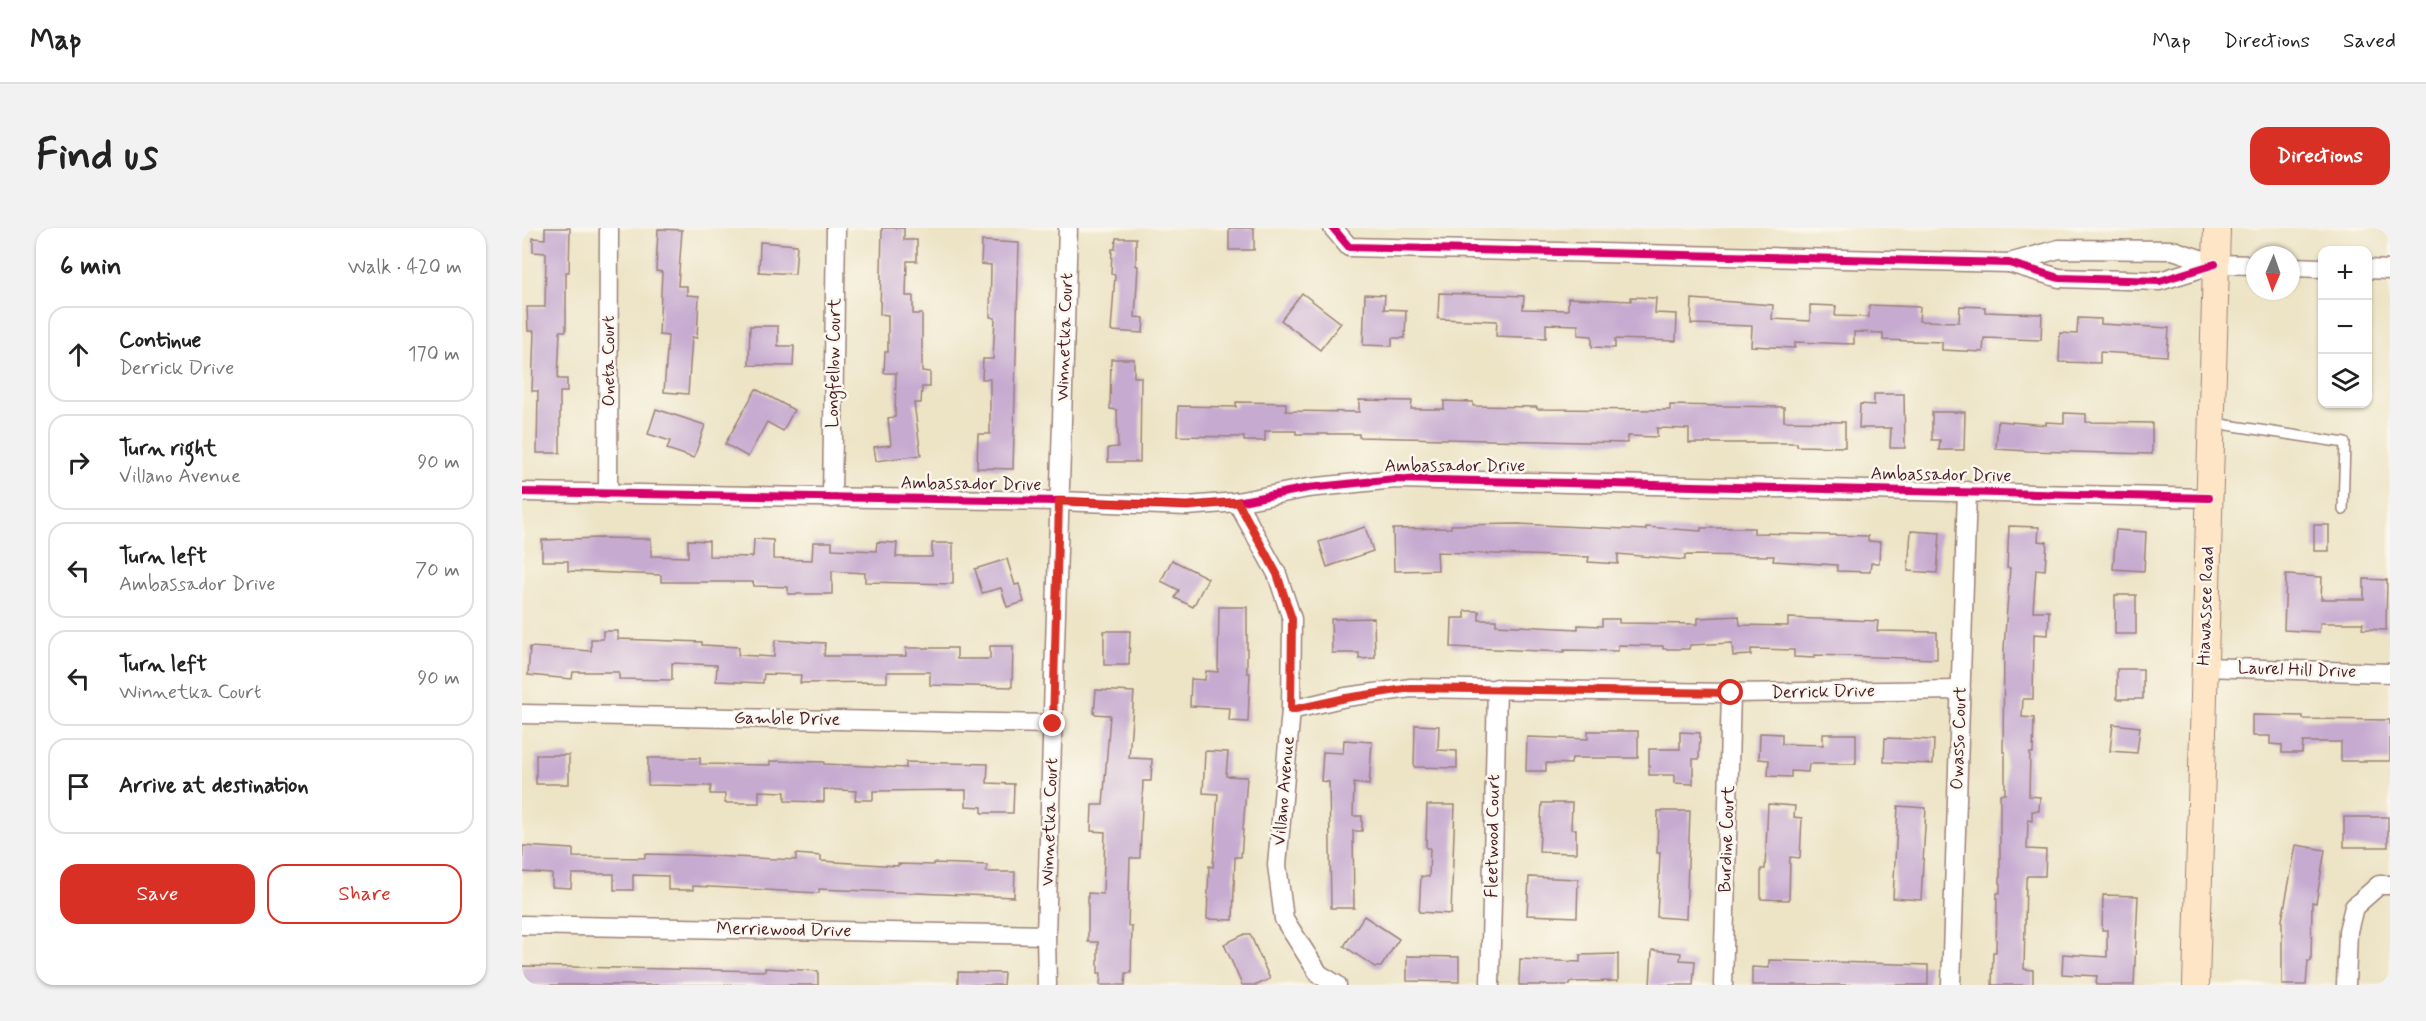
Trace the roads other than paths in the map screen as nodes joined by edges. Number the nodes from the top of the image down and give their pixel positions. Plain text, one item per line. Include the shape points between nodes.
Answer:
1 (609, 228) edge
2 (836, 228) edge
3 (1068, 228) edge
4 (1333, 228) edge
5 (2217, 228) edge
6 (2009, 263) junction
7 (2216, 264) junction
8 (2246, 266) edge
9 (2300, 267) edge
10 (2318, 268) edge
11 (2372, 269) edge
12 (2390, 270) edge
13 (2211, 422) junction
14 (1967, 491) junction
15 (522, 492) edge
16 (608, 494) junction
17 (832, 498) junction
18 (2209, 498) junction
19 (1059, 501) junction
20 (1238, 502) junction
21 (2343, 510) dead end
22 (2204, 667) junction
23 (2390, 673) edge
24 (1497, 688) junction
25 (1961, 690) junction
26 (1731, 693) junction
27 (1291, 710) junction
28 (522, 714) edge
29 (1053, 724) junction
30 (2390, 885) edge
31 (522, 925) edge
32 (1046, 935) junction
33 (1313, 980) edge
34 (1047, 985) edge
35 (1337, 985) edge
36 (1490, 985) edge
37 (1723, 985) edge
38 (1951, 985) edge
39 (2196, 985) edge
40 (2346, 985) edge

1 - 16 street, Oneta Court
2 - 17 street, Longfellow Court
3 - 19 street, Winnetka Court
4 - 6 street via 1349,247
5 - 7 main road, Hiawassee Road
6 - 7 street via 2059,249 2173,250
6 - 7 street via 2059,278 2160,281
7 - 8 street
7 - 13 main road, Hiawassee Road
9 - 10 street
11 - 12 street
13 - 18 main road, Hiawassee Road
13 - 21 lane via 2345,443
14 - 18 street, Ambassador Drive
14 - 20 street, Ambassador Drive via 1395,479 1308,488
14 - 25 street, Owasso Court
15 - 16 street, Ambassador Drive
16 - 17 street, Ambassador Drive
17 - 19 street, Ambassador Drive
18 - 22 main road, Hiawassee Road
19 - 20 street, Ambassador Drive via 1187,506
19 - 29 street, Winnetka Court
20 - 27 street, Villano Avenue via 1277,574 1292,619
22 - 23 street, Laurel Hill Drive
22 - 39 main road, Hiawassee Road
24 - 26 street, Derrick Drive
24 - 27 street, Derrick Drive via 1411,688
24 - 36 street, Fleetwood Court
25 - 26 street, Derrick Drive
25 - 38 street, Owasso Court
26 - 37 street, Burdine Court
27 - 33 street, Villano Avenue via 1277,866 1284,919
28 - 29 street, Gamble Drive
29 - 32 street, Winnetka Court
30 - 40 street via 2379,885 2354,907 2348,931
31 - 32 street, Merriewood Drive
32 - 34 street, Winnetka Court
33 - 35 street

